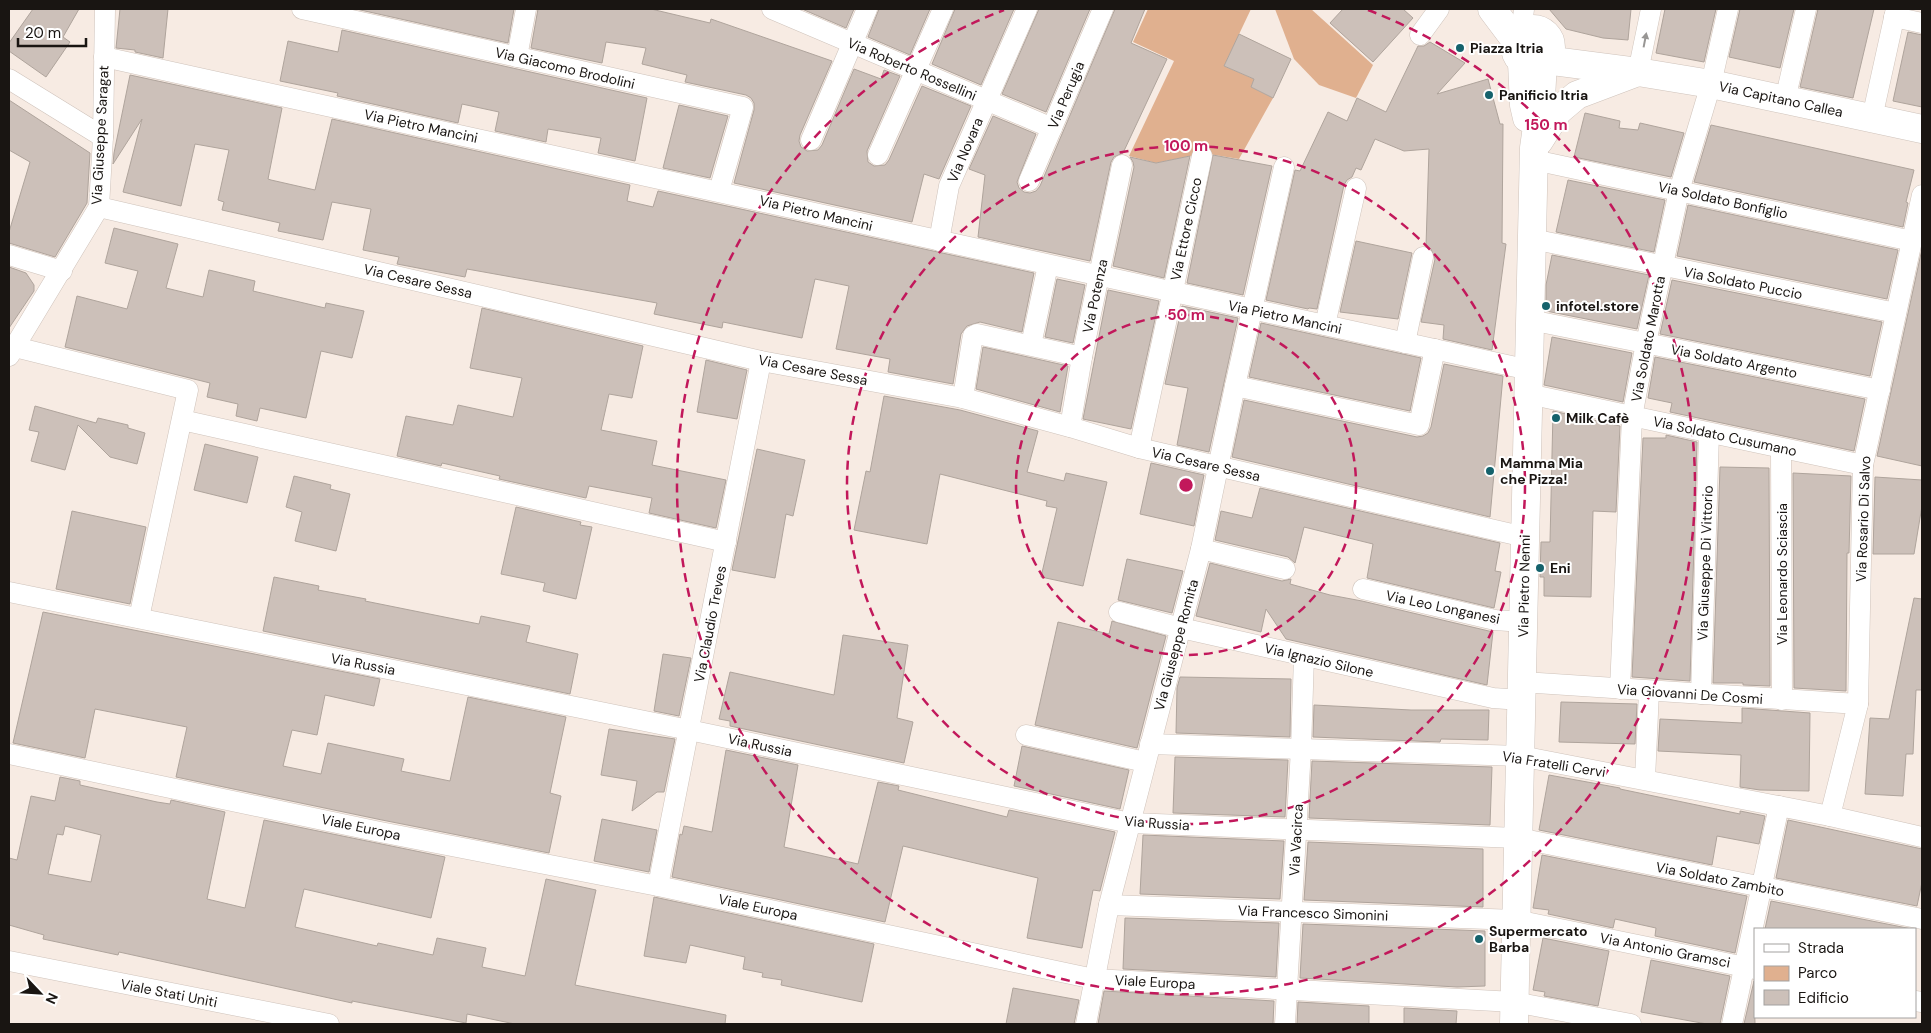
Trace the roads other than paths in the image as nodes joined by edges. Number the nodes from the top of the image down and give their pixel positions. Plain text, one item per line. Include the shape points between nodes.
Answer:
1 (105, 9) edge
2 (302, 9) edge
3 (526, 9) edge
4 (867, 9) edge
5 (943, 9) edge
6 (1027, 9) edge
7 (1103, 9) edge
8 (1438, 9) edge
9 (1492, 9) edge
10 (1651, 9) edge
11 (1728, 9) edge
12 (1806, 9) edge
13 (784, 11) edge
14 (1895, 13) edge
15 (1922, 23) edge
16 (1420, 36) dead end
17 (1532, 38) edge
18 (852, 43) junction
19 (104, 57) junction
20 (517, 57) junction
21 (916, 70) junction
22 (1638, 72) junction
23 (9, 79) edge
24 (1711, 84) junction
25 (986, 100) junction
26 (1785, 100) junction
27 (1872, 118) junction
28 (1052, 128) junction
29 (1922, 130) edge
30 (103, 137) junction
31 (811, 140) dead end
32 (1534, 154) junction
33 (878, 155) dead end
34 (1202, 156) dead end
35 (1122, 165) dead end
36 (1284, 166) dead end
37 (1029, 181) dead end
38 (1356, 188) dead end
39 (1680, 191) junction
40 (718, 192) junction
41 (1922, 195) edge
42 (99, 207) junction
43 (1532, 239) junction
44 (939, 241) junction
45 (1912, 241) junction
46 (9, 255) edge
47 (1423, 258) dead end
48 (1048, 265) junction
49 (1663, 266) junction
50 (62, 271) junction
51 (1099, 276) junction
52 (1173, 292) junction
53 (1252, 309) junction
54 (1896, 313) junction
55 (1530, 320) junction
56 (1325, 325) junction
57 (1405, 343) junction
58 (1646, 343) junction
59 (1031, 345) junction
60 (1435, 349) junction
61 (12, 352) edge
62 (1082, 357) junction
63 (761, 361) junction
64 (1529, 382) junction
65 (1235, 386) junction
66 (1880, 390) junction
67 (963, 398) junction
68 (1632, 417) junction
69 (182, 420) junction
70 (1070, 426) junction
71 (1709, 433) junction
72 (1139, 448) junction
73 (1781, 448) junction
74 (1863, 466) junction
75 (1218, 467) junction
76 (1525, 537) junction
77 (726, 542) junction
78 (1202, 549) junction
79 (1285, 569) dead end
80 (1363, 589) dead end
81 (9, 592) edge
82 (1119, 612) dead end
83 (139, 618) junction
84 (1523, 622) junction
85 (1181, 628) junction
86 (1304, 656) junction
87 (1620, 689) junction
88 (1522, 691) junction
89 (1649, 691) junction
90 (1701, 694) junction
91 (1782, 700) junction
92 (1858, 704) junction
93 (689, 730) junction
94 (1026, 735) dead end
95 (1301, 749) junction
96 (1147, 753) junction
97 (9, 754) edge
98 (1520, 756) junction
99 (1645, 779) junction
100 (1779, 806) junction
101 (1830, 816) junction
102 (1130, 823) junction
103 (1296, 829) junction
104 (1518, 838) junction
105 (1922, 838) edge
106 (658, 886) junction
107 (1762, 887) junction
108 (1109, 905) junction
109 (1291, 912) junction
110 (1922, 919) edge
111 (1516, 920) junction
112 (1756, 928) edge
113 (1754, 941) edge
114 (9, 961) edge
115 (1750, 968) edge
116 (1094, 979) junction
117 (1287, 990) junction
118 (1514, 1013) edge
119 (329, 1024) edge
120 (1086, 1024) edge
121 (1285, 1024) edge
122 (1631, 1024) edge
123 (1732, 1024) edge

1 - 19 street, Via Giuseppe Saragat
2 - 20 street, Via Giacomo Brodolini
3 - 20 street
4 - 18 street
5 - 21 street
6 - 25 street, Via Novara
7 - 28 street, Via Perugia
8 - 16 street
9 - 17 main road
22 -> 10 street
11 - 24 street, Via Soldato Marotta
12 - 26 street
13 - 18 street, Via Roberto Rossellini
14 - 15 street
14 - 27 street
17 - 22 main road, Via Capitano Callea
17 - 32 main road, Via Pietro Nenni via 1524,105
18 - 21 street, Via Roberto Rossellini
18 - 31 street
19 - 30 street, Via Giuseppe Saragat
19 - 40 street, Via Pietro Mancini
20 - 40 street, Via Giacomo Brodolini via 742,107
21 - 25 street, Via Roberto Rossellini
21 - 33 street
22 - 24 main road, Via Capitano Callea
22 - 32 main road via 1577,95 1558,111
23 - 30 street
24 - 26 main road, Via Capitano Callea
24 - 39 street, Via Soldato Marotta
25 - 28 street, Via Roberto Rossellini
25 - 44 street, Via Novara via 949,186
26 - 27 main road, Via Capitano Callea
27 - 29 main road, Via Capitano Callea
28 - 37 street, Via Perugia
30 - 42 street, Via Giuseppe Saragat
32 - 39 street, Via Soldato Bonfiglio
32 - 43 main road, Via Pietro Nenni
34 - 52 street, Via Ettore Cicco
35 - 51 street, Via Potenza
36 - 53 street, Via Giuseppe Romita
38 - 56 street
39 - 45 street, Via Soldato Bonfiglio
39 - 49 street, Via Soldato Marotta
40 - 44 street, Via Pietro Mancini
41 - 45 street, Via Rosario Di Salvo
42 - 50 street, Via Giuseppe Saragat
42 - 63 street, Via Cesare Sessa
43 - 49 street, Via Soldato Puccio
43 - 55 main road, Via Pietro Nenni
44 - 48 street, Via Pietro Mancini
45 - 54 street, Via Rosario Di Salvo
46 - 50 street
47 - 57 street
48 - 51 street, Via Pietro Mancini
48 - 59 street
49 - 54 street, Via Soldato Puccio
49 - 58 street, Via Soldato Marotta
50 - 61 street, Via Giuseppe Saragat
51 - 52 street, Via Pietro Mancini
51 - 62 street, Via Potenza
52 - 53 street, Via Pietro Mancini
52 - 72 street, Via Ettore Cicco
53 - 56 street, Via Pietro Mancini
53 - 65 street, Via Giuseppe Romita
54 - 66 street, Via Rosario Di Salvo
55 - 58 street, Via Soldato Argento
55 - 64 main road, Via Pietro Nenni
56 - 57 street, Via Pietro Mancini
57 - 60 street, Via Pietro Mancini
58 - 66 street, Via Soldato Argento
58 - 68 street, Via Soldato Marotta
59 - 62 street
59 - 67 street via 977,334 973,336
60 - 64 street, Via Pietro Mancini
60 - 65 street via 1419,425
61 - 69 street via 188,390
62 - 70 street, Via Potenza
63 - 67 street, Via Cesare Sessa
63 - 77 street, Via Claudio Treves
64 - 68 street, Via Soldato Cusumano
64 - 76 main road, Via Pietro Nenni
65 - 75 street, Via Giuseppe Romita
66 - 74 street, Via Rosario Di Salvo
67 - 70 street, Via Cesare Sessa
68 - 71 street, Via Soldato Cusumano
68 - 87 street, Via Soldato Marotta
69 - 77 street
69 - 83 street
70 - 72 street, Via Cesare Sessa
71 - 73 street, Via Soldato Cusumano
71 - 90 street, Via Giuseppe Di Vittorio
72 - 75 street, Via Cesare Sessa
73 - 74 street, Via Soldato Cusumano
73 - 91 street, Via Leonardo Sciascia
74 - 92 street, Via Rosario Di Salvo
75 - 76 street, Via Cesare Sessa
75 - 78 street, Via Giuseppe Romita
76 - 84 main road, Via Pietro Nenni
77 - 93 street, Via Claudio Treves
78 - 79 street
78 - 85 street, Via Giuseppe Romita
80 - 84 street, Via Leo Longanesi via 1496,620
81 - 83 street, Via Russia
82 - 85 street, Via Ignazio Silone
83 - 93 street, Via Russia
84 - 88 main road, Via Pietro Nenni
85 - 86 street, Via Ignazio Silone
85 - 96 street, Via Giuseppe Romita
86 - 88 street, Via Ignazio Silone via 1493,698
86 - 95 street, Via Vacirca
87 - 88 street, Via Giovanni De Cosmi
87 - 89 street, Via Giovanni De Cosmi
88 - 98 main road, Via Pietro Nenni
89 - 90 street, Via Giovanni De Cosmi
89 - 99 street
90 - 91 street, Via Giovanni De Cosmi
91 - 92 street, Via Giovanni De Cosmi
92 - 101 street, Via Rosario Di Salvo
93 - 102 street, Via Russia
93 - 106 street, Via Claudio Treves
94 - 96 street, Via Fratelli Cervi
95 - 96 street, Via Fratelli Cervi
95 - 98 street, Via Fratelli Cervi
95 - 103 street, Via Vacirca
96 - 102 street, Via Giuseppe Romita
97 - 106 street, Viale Europa
98 - 99 street, Via Fratelli Cervi
98 - 104 main road, Via Pietro Nenni
99 - 100 street, Via Fratelli Cervi
100 - 101 street, Via Fratelli Cervi
100 - 107 street
101 - 105 street, Via Fratelli Cervi
102 - 103 street, Via Russia
102 - 108 street, Via Giuseppe Romita
103 - 104 street, Via Russia
103 - 109 street, Via Vacirca
104 - 107 street, Via Soldato Zambito
104 - 111 main road, Via Pietro Nenni
106 - 116 street, Viale Europa
107 - 110 street, Via Soldato Zambito
107 - 112 street
108 - 109 street, Via Francesco Simonini
108 - 116 street, Via Giuseppe Romita
109 - 111 street, Via Francesco Simonini
109 - 117 street, Via Vacirca
111 - 115 street, Via Antonio Gramsci
111 - 118 main road, Via Pietro Nenni
113 - 115 street
114 - 119 street, Viale Stati Uniti
115 - 123 street
116 - 117 street, Viale Europa
116 - 120 street, Via Giuseppe Romita
117 - 118 street, Viale Europa
117 - 121 street, Via Vacirca
118 - 122 street, Viale Europa

